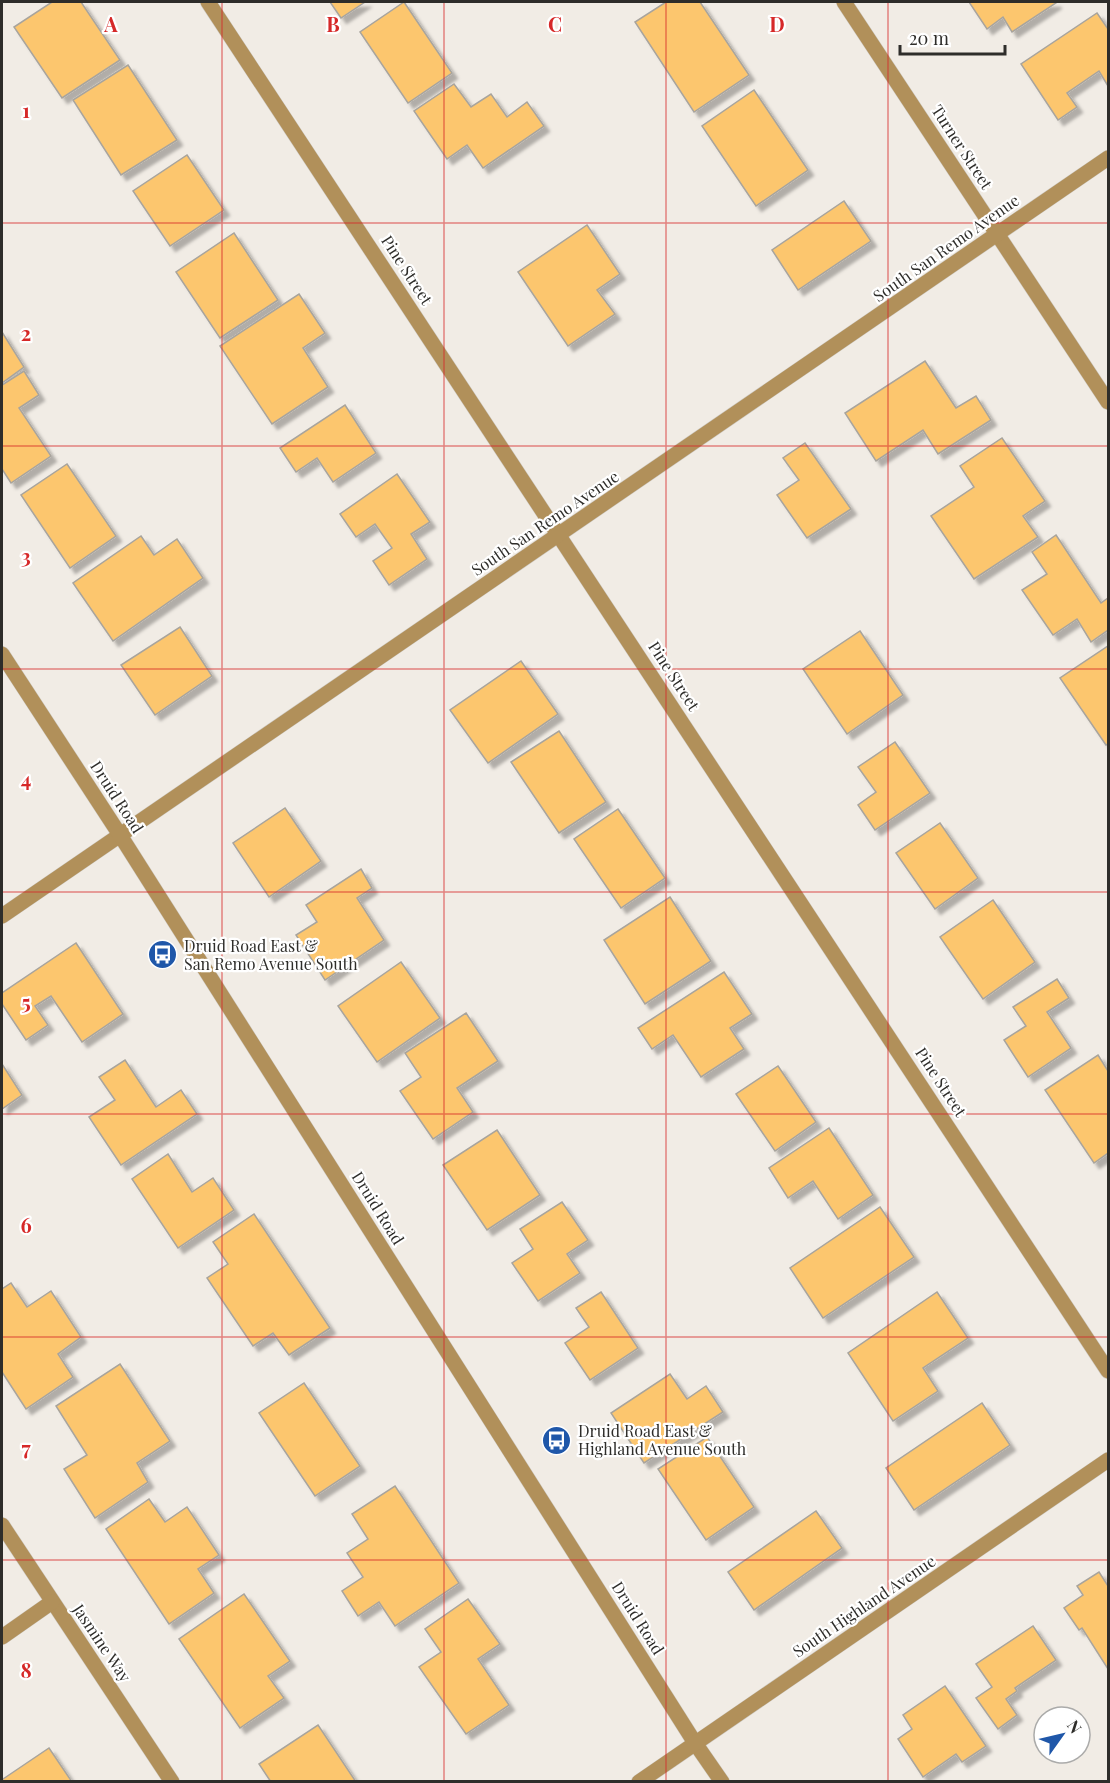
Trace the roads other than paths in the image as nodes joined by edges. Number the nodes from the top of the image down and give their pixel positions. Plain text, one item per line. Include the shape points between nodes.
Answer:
1 (208, 2) edge
2 (844, 2) edge
3 (1108, 158) edge
4 (998, 235) junction
5 (1108, 402) edge
6 (561, 535) junction
7 (2, 654) edge
8 (120, 835) junction
9 (2, 916) edge
10 (1108, 1371) edge
11 (1108, 1460) edge
12 (2, 1525) edge
13 (52, 1602) junction
14 (2, 1636) edge
15 (695, 1743) junction
16 (172, 1782) edge
17 (639, 1782) edge
18 (722, 1782) edge

1 - 6 street, Pine Street
2 - 4 street, Turner Street
3 - 4 street, South San Remo Avenue
4 - 5 street, Turner Street
4 - 6 street, South San Remo Avenue
6 - 8 street, South San Remo Avenue
6 - 10 street, Pine Street
7 - 8 street, Druid Road
8 - 9 street, South San Remo Avenue
8 - 15 street, Druid Road
11 - 15 street, South Highland Avenue
12 - 13 street, Jasmine Way
13 - 14 street
13 - 16 street, Jasmine Way
15 - 17 street, South Highland Avenue
15 - 18 street, Druid Road

